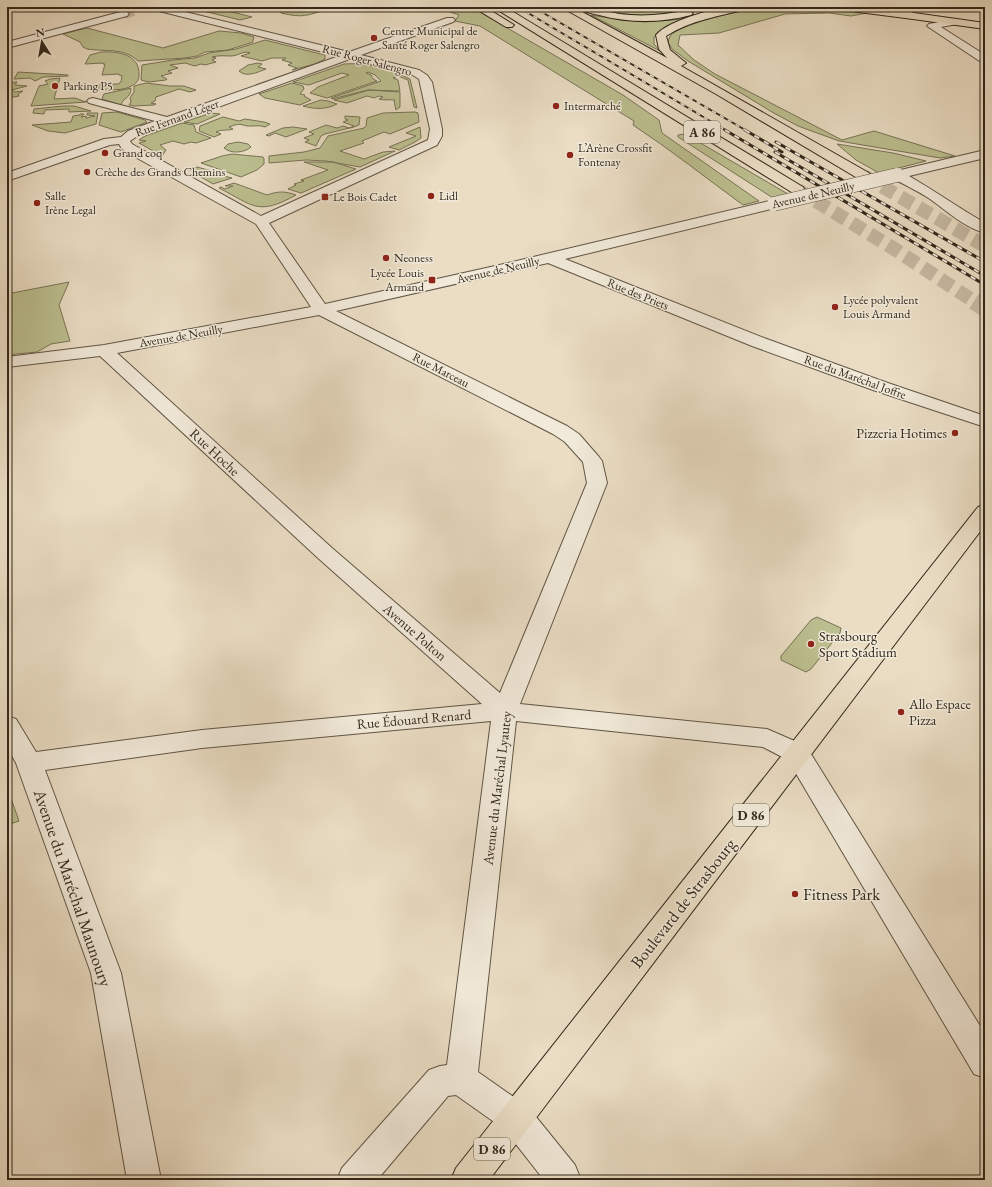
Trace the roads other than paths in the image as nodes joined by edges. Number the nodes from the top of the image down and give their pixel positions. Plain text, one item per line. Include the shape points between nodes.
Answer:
1 (478, 7) edge
2 (498, 7) edge
3 (566, 7) edge
4 (584, 7) edge
5 (702, 7) edge
6 (744, 7) edge
7 (843, 7) edge
8 (867, 7) edge
9 (149, 8) edge
10 (124, 14) tunnel mouth
11 (918, 17) junction
12 (450, 20) dead end
13 (954, 22) junction
14 (932, 26) junction
15 (985, 26) edge
16 (7, 45) edge
17 (347, 56) junction
18 (985, 60) edge
19 (608, 75) junction
20 (720, 92) junction
21 (94, 101) dead end
22 (168, 121) junction
23 (124, 140) junction
24 (985, 154) edge
25 (897, 175) junction
26 (864, 176) tunnel mouth
27 (7, 177) edge
28 (798, 190) tunnel mouth
29 (261, 221) junction
30 (985, 229) edge
31 (550, 258) junction
32 (321, 310) junction
33 (727, 330) joint
34 (104, 350) junction
35 (7, 362) edge
36 (985, 422) edge
37 (560, 430) joint
38 (985, 511) edge
39 (325, 553) joint
40 (505, 711) junction
41 (7, 724) edge
42 (797, 753) junction
43 (29, 763) junction
44 (985, 1063) edge
45 (461, 1079) junction
46 (516, 1118) junction
47 (144, 1180) edge
48 (354, 1180) edge
49 (468, 1180) edge
50 (564, 1180) edge

1 - 19 main road via 595,72
2 - 19 main road, A 86
3 - 20 main road
4 - 5 main road via 609,15 635,18 680,15
6 - 20 main road via 695,19 671,28 661,36 661,45 671,57 718,83
7 - 11 main road
8 - 11 main road via 898,11
9 - 17 street, Rue Roger Salengro
10 - 16 street
11 - 13 main road
11 - 14 street via 925,25
12 - 17 street, Rue Fernand Léger
13 - 14 street
13 - 15 main road
14 - 18 street
17 - 22 street, Rue Fernand Léger
17 - 29 street, Rue Roger Salengro via 415,72 423,77 436,136 433,142
19 - 28 main road, A 86
20 - 26 main road
21 - 22 street
22 - 23 street, Rue Fernand Léger via 132,134
23 - 27 street, Rue Fernand Léger via 108,142
23 - 29 street via 126,146 132,150
24 - 25 street, Avenue de Neuilly
25 - 30 street
25 - 31 street, Avenue de Neuilly, bridge
29 - 32 street
31 - 32 street, Avenue de Neuilly
31 - 33 street, Rue des Priets
32 - 34 street, Avenue de Neuilly
32 - 37 street, Rue Marceau
33 - 36 street, Rue du Maréchal Joffre
34 - 35 street, Avenue de Neuilly
34 - 39 street, Rue Hoche
37 - 40 street, Avenue du Maréchal Lyautey via 572,438 592,462 596,483
38 - 42 main road, Boulevard de Strasbourg / D 86
39 - 40 street, Avenue Polton
40 - 42 street, Rue Édouard Renard via 767,738
40 - 43 street, Rue Édouard Renard via 202,739
40 - 45 street, Avenue du Maréchal Lyautey
41 - 43 street, Avenue du Maréchal Maunoury
42 - 44 street
42 - 46 main road, Boulevard de Strasbourg / D 86 via 748,820
43 - 47 street, Avenue du Maréchal Maunoury via 106,973
45 - 46 street
45 - 48 street via 440,1081
46 - 49 main road, Boulevard de Strasbourg / D 86
46 - 50 street

